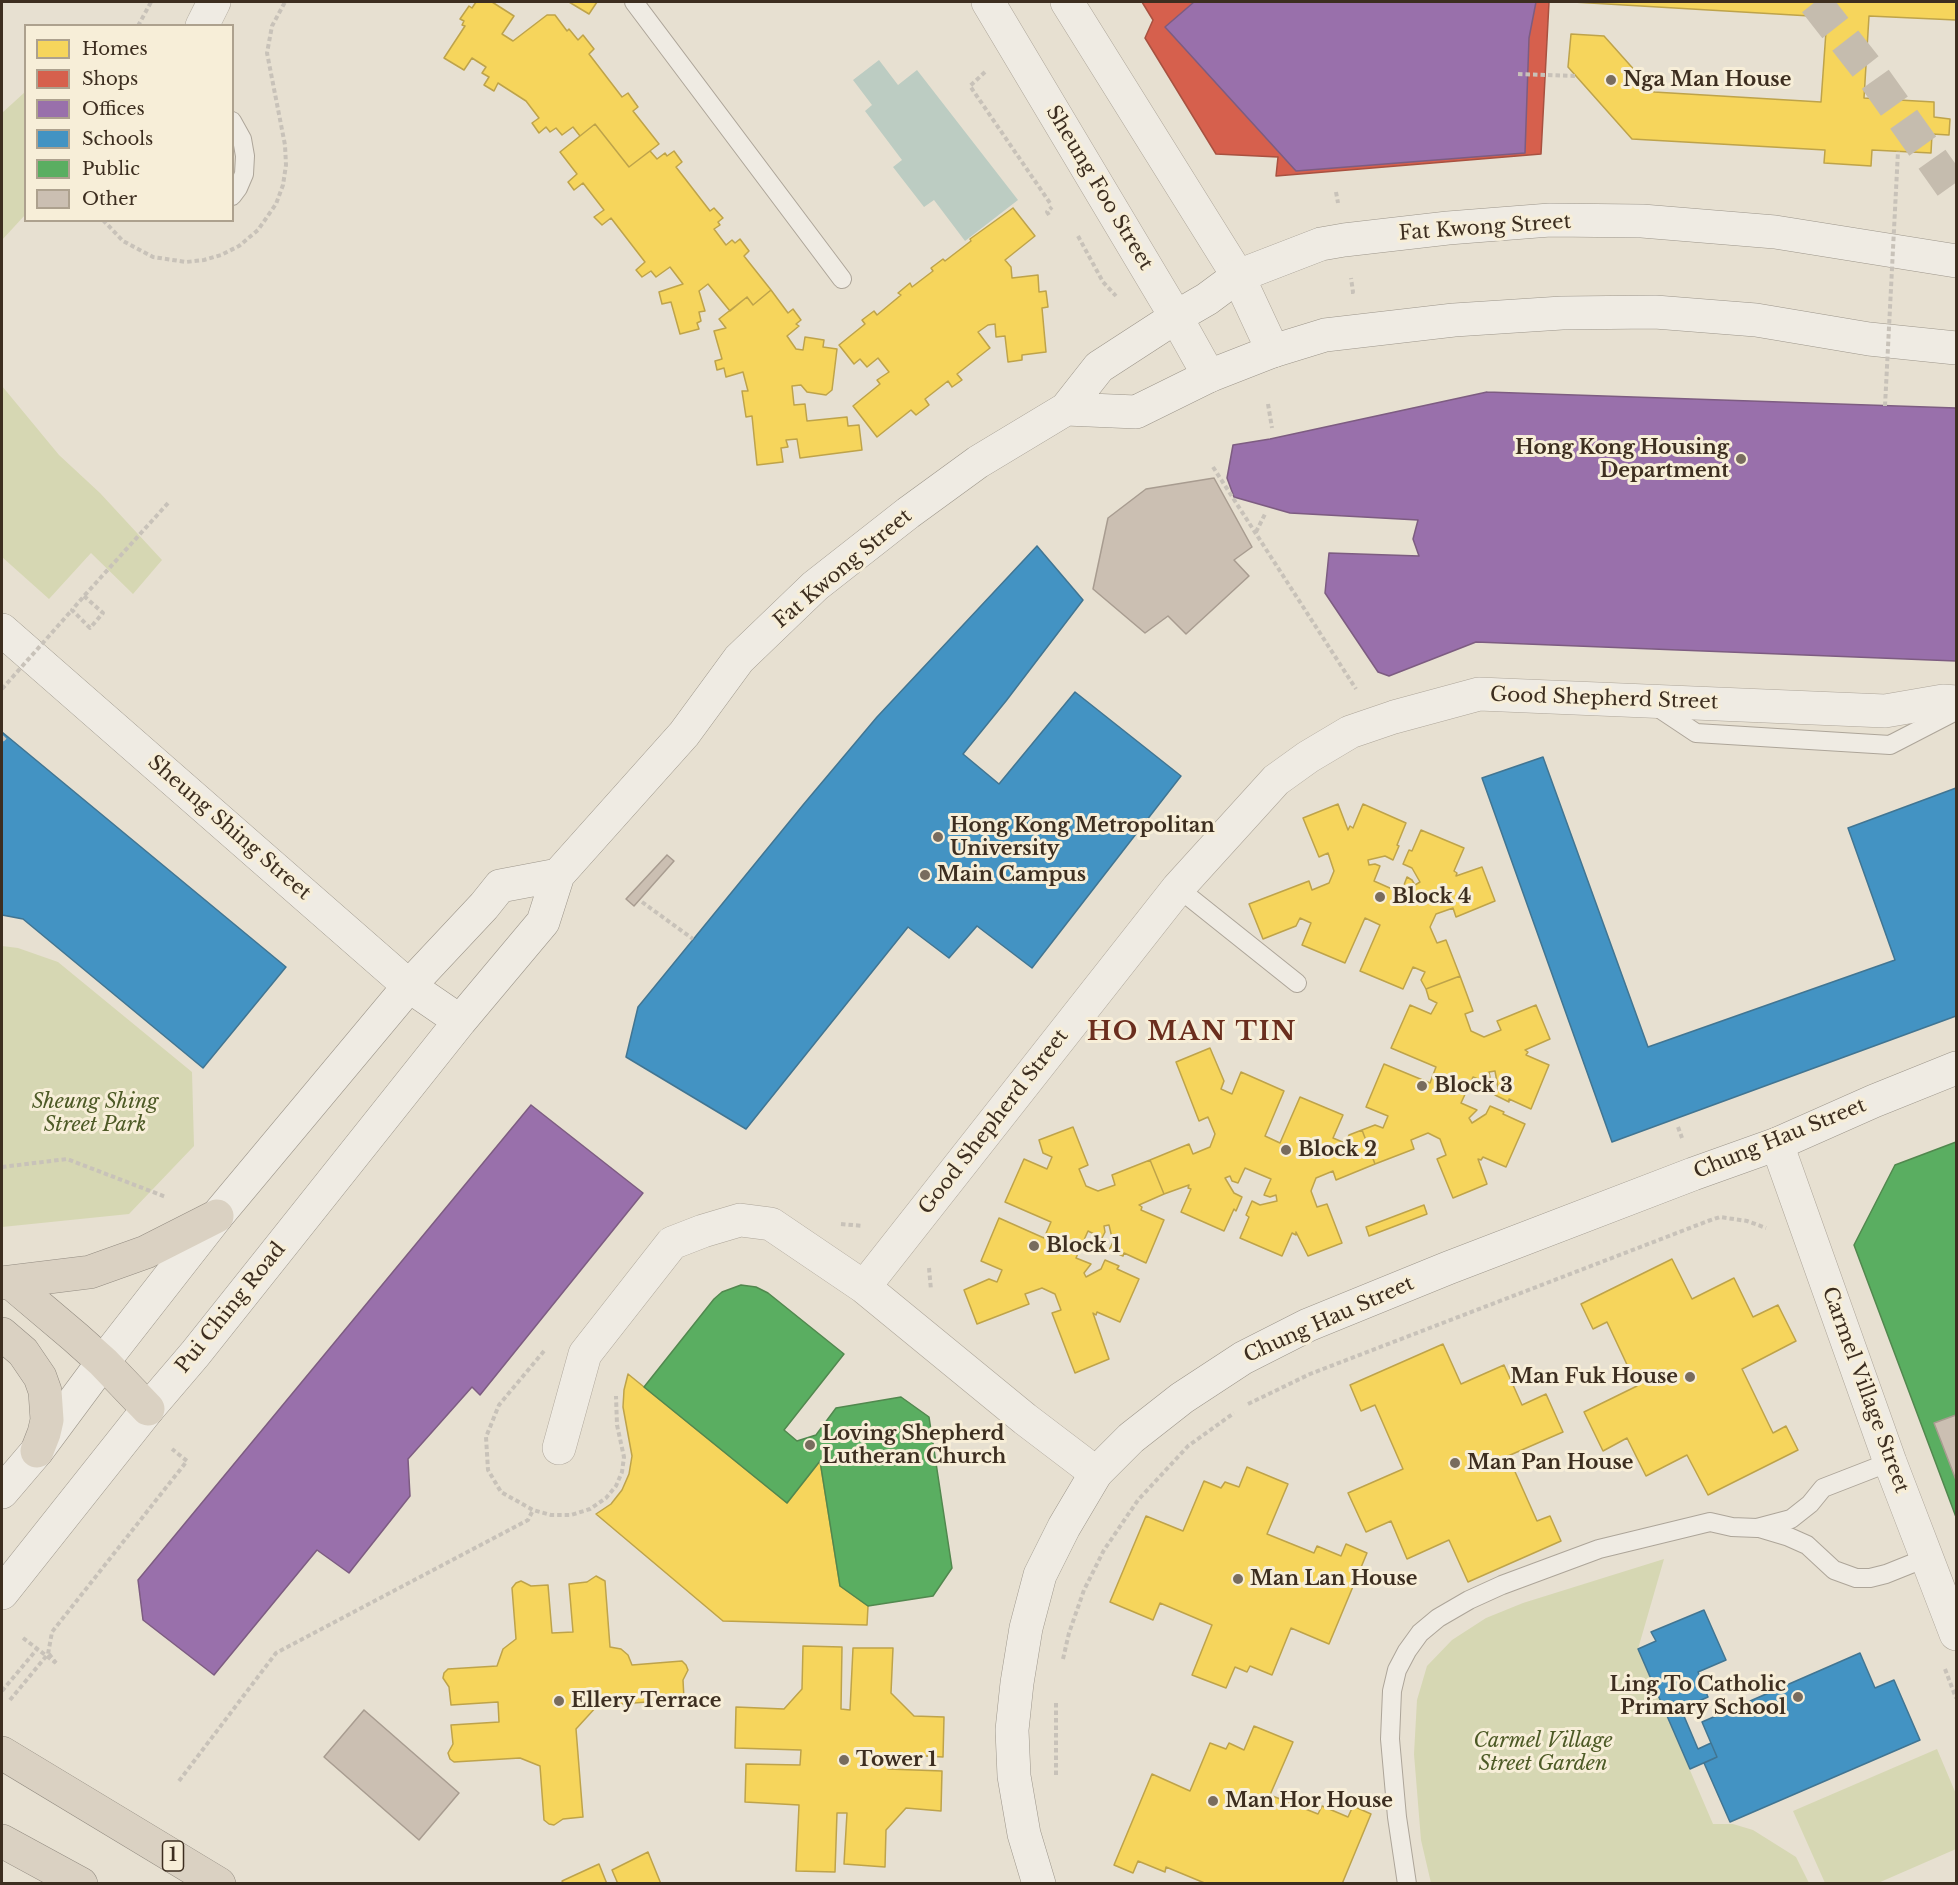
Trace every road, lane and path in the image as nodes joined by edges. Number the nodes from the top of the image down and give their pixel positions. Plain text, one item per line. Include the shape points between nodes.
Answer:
1 (150, 2) edge
2 (214, 2) edge
3 (634, 2) edge
4 (988, 2) edge
5 (1067, 2) edge
6 (139, 24) edge
7 (203, 24) edge
8 (985, 72) dead end
9 (1518, 74) dead end
10 (1575, 76) dead end
11 (234, 125) edge
12 (1898, 151) dead end
13 (1336, 192) dead end
14 (234, 193) edge
15 (1049, 215) dead end
16 (1078, 236) dead end
17 (1344, 240) junction
18 (1956, 261) edge
19 (1238, 276) junction
20 (842, 279) dead end
21 (1342, 294) dead end
22 (1119, 300) dead end
23 (1176, 317) junction
24 (1956, 348) edge
25 (1273, 351) junction
26 (1209, 376) junction
27 (1268, 404) dead end
28 (1885, 406) dead end
29 (1066, 409) junction
30 (1272, 428) dead end
31 (1213, 467) dead end
32 (168, 502) dead end
33 (1266, 512) dead end
34 (1256, 533) junction
35 (84, 596) junction
36 (72, 610) junction
37 (2, 630) edge
38 (2, 689) edge
39 (1360, 696) dead end
40 (1648, 701) junction
41 (1956, 702) edge
42 (1956, 711) edge
43 (558, 875) junction
44 (1178, 888) junction
45 (642, 902) dead end
46 (693, 939) dead end
47 (1297, 982) dead end
48 (409, 986) junction
49 (460, 1021) junction
50 (1956, 1068) edge
51 (1777, 1144) junction
52 (2, 1167) edge
53 (166, 1197) dead end
54 (217, 1216) junction
55 (874, 1222) dead end
56 (837, 1223) dead end
57 (1771, 1230) dead end
58 (929, 1266) dead end
59 (6, 1282) edge
60 (864, 1287) junction
61 (935, 1298) dead end
62 (2, 1334) edge
63 (544, 1351) dead end
64 (103, 1362) junction
65 (616, 1388) dead end
66 (1247, 1404) dead end
67 (148, 1409) junction
68 (1237, 1411) dead end
69 (559, 1448) dead end
70 (172, 1449) dead end
71 (37, 1450) junction
72 (1890, 1462) junction
73 (1096, 1473) junction
74 (2, 1492) edge
75 (533, 1510) junction
76 (1757, 1528) junction
77 (1926, 1558) junction
78 (2, 1593) edge
79 (1956, 1634) edge
80 (23, 1638) dead end
81 (38, 1648) junction
82 (48, 1654) junction
83 (1062, 1663) dead end
84 (1944, 1665) dead end
85 (2, 1691) edge
86 (1057, 1695) dead end
87 (1956, 1698) edge
88 (10, 1700) dead end
89 (2, 1753) edge
90 (1056, 1778) dead end
91 (178, 1780) dead end
92 (2, 1841) edge
93 (81, 1884) edge
94 (219, 1884) edge
95 (1039, 1884) edge
96 (1407, 1884) edge

1 - 6 path
2 - 7 street
3 - 20 lane
4 - 23 street, Sheung Foo Street
5 - 19 street
8 - 15 path via 970,86 1051,205
9 - 10 path
11 - 14 lane via 245,156 244,174
12 - 28 path, bridge
13 - 17 path
16 - 22 path via 1103,282
17 - 18 street, Fat Kwong Street via 1550,220 1642,221 1775,232
17 - 19 street, Fat Kwong Street via 1321,244
17 - 21 path via 1353,292
19 - 23 street, Fat Kwong Street
19 - 25 street
23 - 26 street, Sheung Foo Street
23 - 29 street, Fat Kwong Street via 1099,367
24 - 25 street via 1869,339 1756,320 1655,312 1454,320 1325,335
25 - 26 street
26 - 29 street via 1136,412
27 - 30 path
29 - 43 street, Fat Kwong Street via 978,462 815,586 739,659 684,734
31 - 34 path
32 - 35 path
33 - 34 path
34 - 39 path
35 - 36 path
35 - 36 path via 104,613 90,628
36 - 38 path, bridge
37 - 48 street, Sheung Shing Street
40 - 41 street, Good Shepherd Street via 1885,711
40 - 42 lane via 1696,733 1890,745
40 - 44 street, Good Shepherd Street via 1479,694 1350,732 1276,780
43 - 48 street via 500,886
43 - 49 street, Fat Kwong Street via 543,922
44 - 47 lane
44 - 60 street, Good Shepherd Street
45 - 46 path
48 - 49 street, Sheung Shing Street
48 - 54 street
49 - 67 street, Pui Ching Road
50 - 51 street, Chung Hau Street
51 - 72 street, Carmel Village Street
51 - 73 street, Chung Hau Street via 1308,1325 1243,1358 1182,1398 1131,1438
52 - 53 path via 67,1159
54 - 59 highway via 146,1252 90,1272
54 - 64 street
55 - 56 path via 863,1227
57 - 66 path via 1720,1217 1310,1374
58 - 61 path
59 - 64 highway
60 - 69 street via 771,1224 740,1220 672,1243 585,1354
60 - 73 street
62 - 71 highway via 23,1352 45,1391 46,1420
63 - 75 path via 499,1405 486,1437 488,1470 501,1492
64 - 67 highway
64 - 71 street
65 - 75 path via 616,1416 624,1457 616,1486 590,1509 571,1515
67 - 78 street, Pui Ching Road
68 - 83 path via 1188,1446 1138,1500 1104,1550 1084,1590
70 - 82 path via 187,1461 52,1632
71 - 74 street
72 - 76 lane via 1823,1488 1791,1520
72 - 77 street, Carmel Village Street
73 - 95 street, Chung Hau Street via 1040,1575 1017,1683 1012,1730 1014,1776 1024,1834
75 - 91 path via 528,1520 276,1653
76 - 77 lane via 1807,1545 1834,1570 1856,1578 1886,1574
76 - 96 lane via 1710,1522 1599,1549 1469,1600 1420,1634 1397,1670 1390,1714 1397,1817
77 - 79 street, Carmel Village Street
80 - 81 path, bridge
81 - 82 path, bridge via 56,1663
81 - 85 path, bridge
82 - 88 path
84 - 87 path
86 - 90 path
89 - 94 highway, 1
92 - 93 highway

